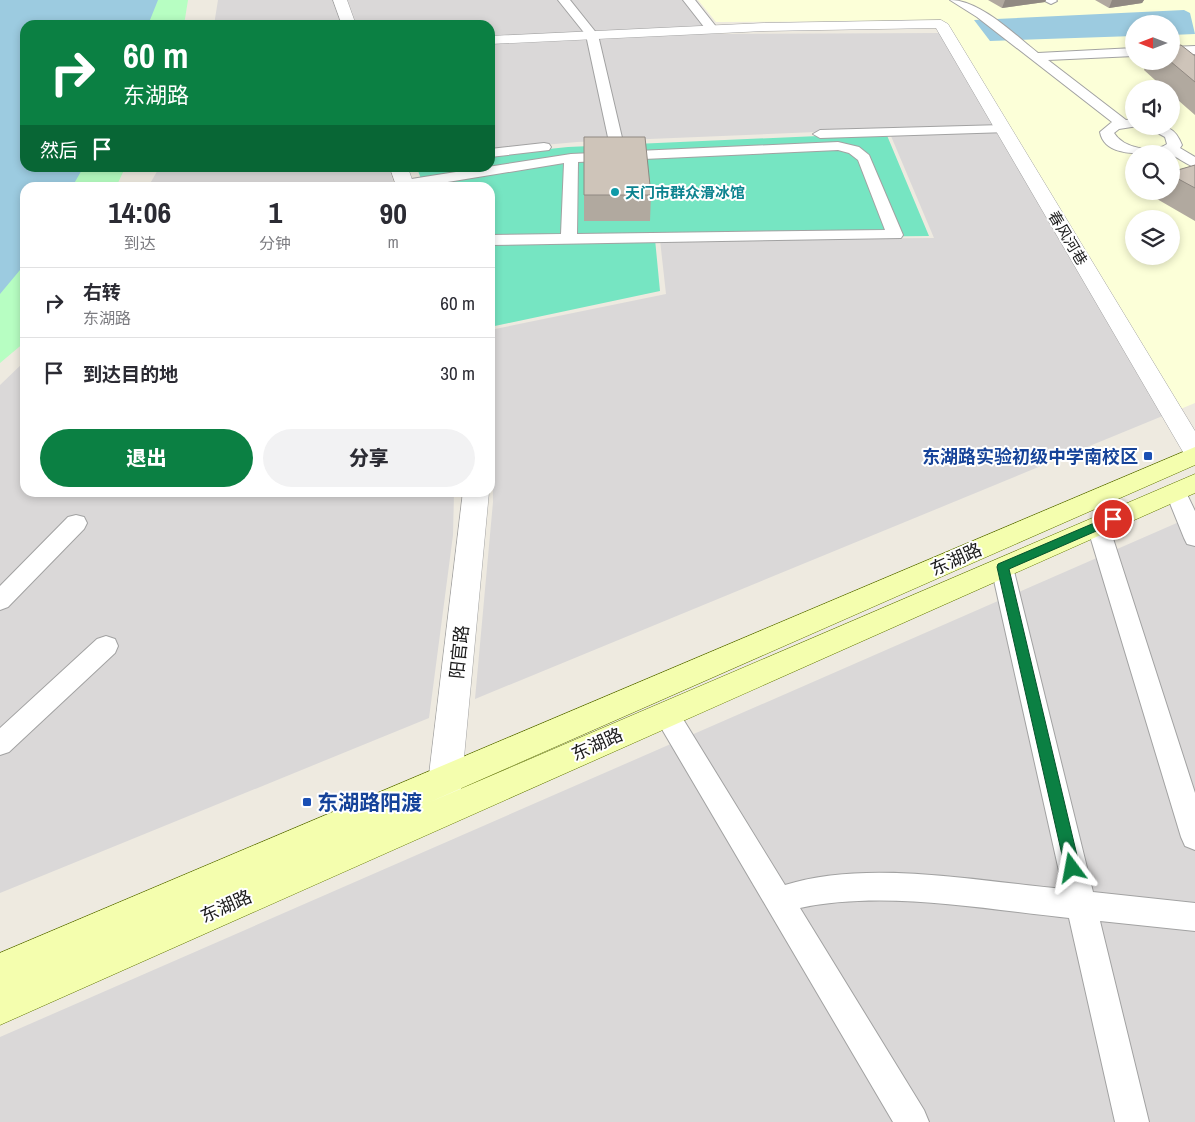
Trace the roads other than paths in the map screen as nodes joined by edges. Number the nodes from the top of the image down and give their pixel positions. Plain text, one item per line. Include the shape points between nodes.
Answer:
1 (340, 0) edge
2 (564, 0) edge
3 (689, 0) edge
4 (956, 0) edge
5 (347, 20) edge
6 (712, 29) junction
7 (592, 35) junction
8 (495, 40) edge
9 (1195, 50) edge
10 (1180, 51) edge
11 (1125, 52) edge
12 (1034, 57) junction
13 (1125, 121) edge
14 (1125, 123) edge
15 (1003, 129) junction
16 (616, 142) junction
17 (1125, 147) edge
18 (495, 153) edge
19 (1180, 154) edge
20 (571, 158) junction
21 (1195, 163) edge
22 (495, 168) edge
23 (462, 172) edge
24 (403, 180) edge
25 (569, 239) junction
26 (495, 240) edge
27 (1195, 453) edge
28 (1186, 487) edge
29 (475, 497) edge
30 (76, 523) dead end
31 (1098, 526) junction
32 (1195, 538) edge
33 (1002, 567) junction
34 (0, 601) edge
35 (106, 646) dead end
36 (666, 714) junction
37 (0, 744) edge
38 (445, 781) junction
39 (443, 812) junction
40 (1195, 837) edge
41 (778, 901) junction
42 (1081, 905) junction
43 (1195, 917) edge
44 (0, 972) edge
45 (0, 1006) edge
46 (912, 1122) edge
47 (1132, 1122) edge

1 - 5 street
2 - 7 lane
3 - 6 lane
4 - 12 lane
6 - 7 street
6 - 15 street, 春风河巷 via 940,24
7 - 8 street
7 - 16 lane
9 - 10 lane
11 - 12 lane
12 - 13 lane
14 - 17 lane via 1114,125 1107,132 1108,137
15 - 16 lane
15 - 27 street, 春风河巷
16 - 18 lane
19 - 21 lane
20 - 22 lane
20 - 25 lane
20 - 25 lane via 838,146 854,150 864,158 895,235
23 - 24 lane
25 - 26 lane
27 - 38 main road, 东湖路
28 - 31 main road, 东湖路
28 - 32 lane
29 - 38 street, 阳官路
30 - 34 lane
31 - 33 main road, 东湖路
31 - 40 lane
33 - 36 main road, 东湖路
33 - 42 lane
35 - 37 lane
36 - 39 main road, 东湖路
36 - 41 lane
38 - 39 street, 阳官路
38 - 44 main road, 东湖路
39 - 45 main road, 东湖路
41 - 42 lane via 796,894 852,887 908,888
41 - 46 lane
42 - 43 lane
42 - 47 lane

